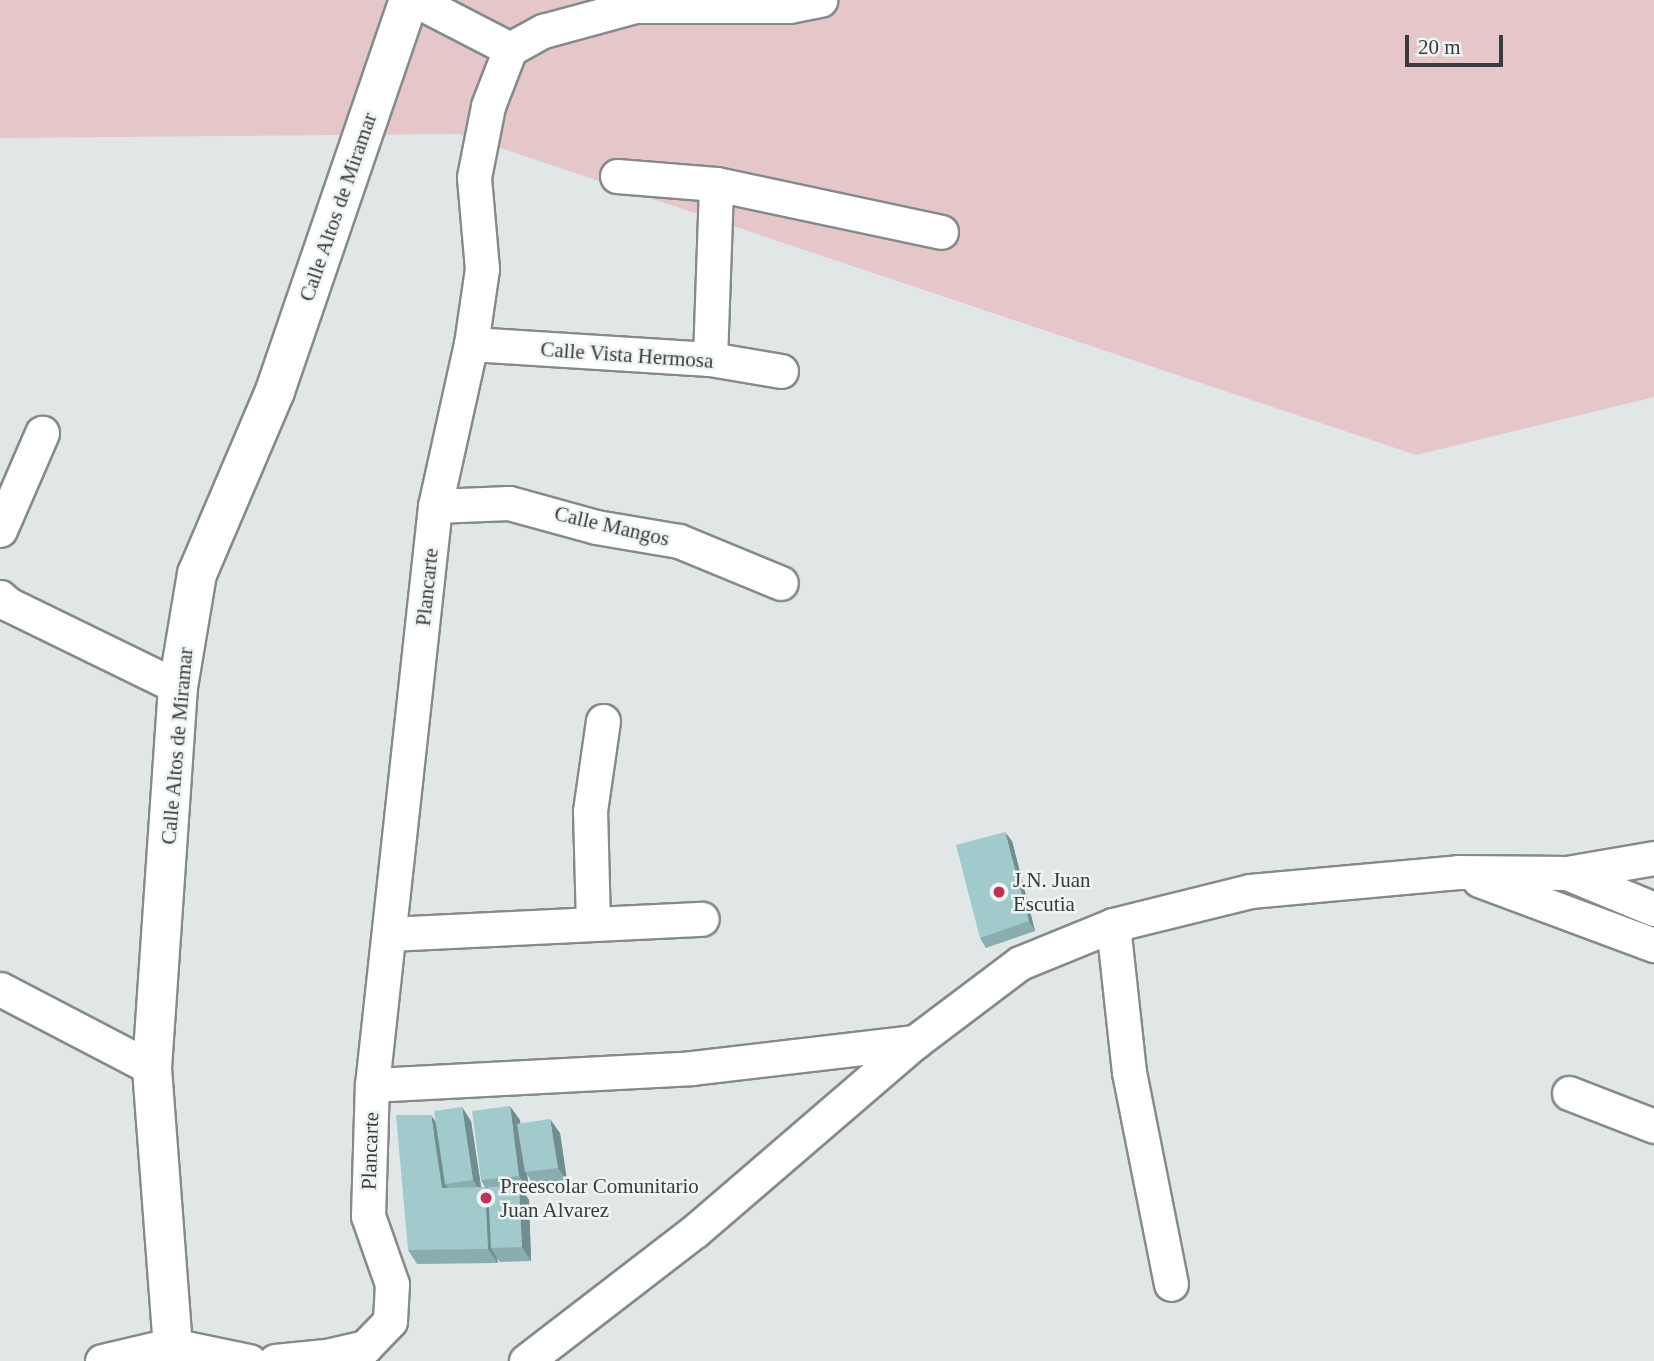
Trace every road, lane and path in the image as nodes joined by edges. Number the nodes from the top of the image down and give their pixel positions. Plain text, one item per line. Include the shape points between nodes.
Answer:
1 (409, 0) edge
2 (415, 0) edge
3 (820, 0) edge
4 (510, 49) junction
5 (617, 176) dead end
6 (716, 184) junction
7 (941, 232) dead end
8 (471, 344) junction
9 (710, 359) junction
10 (781, 371) dead end
11 (42, 433) dead end
12 (435, 506) junction
13 (0, 530) edge
14 (781, 583) dead end
15 (0, 597) edge
16 (178, 687) junction
17 (603, 721) dead end
18 (1654, 858) edge
19 (1458, 872) junction
20 (1567, 873) junction
21 (1654, 909) edge
22 (702, 919) dead end
23 (593, 924) junction
24 (1113, 925) junction
25 (390, 934) junction
26 (1654, 945) edge
27 (0, 989) edge
28 (915, 1042) junction
29 (152, 1069) junction
30 (372, 1085) junction
31 (1569, 1093) dead end
32 (1654, 1126) edge
33 (1171, 1284) dead end
34 (172, 1353) edge
35 (102, 1361) edge
36 (248, 1361) edge
37 (275, 1361) edge
38 (526, 1361) edge

1 - 16 street, Calle Altos de Miramar via 275,391 197,573
2 - 4 street
3 - 4 street via 789,6 635,6 543,32
4 - 8 street, Plancarte via 488,106 474,177 482,269
5 - 6 street
6 - 7 street
6 - 9 street
8 - 9 street, Calle Vista Hermosa
8 - 12 street, Plancarte
9 - 10 street, Calle Vista Hermosa
11 - 13 street
12 - 14 street, Calle Mangos via 509,503 596,527 679,541
12 - 25 street, Plancarte
15 - 16 street
16 - 29 street, Calle Altos de Miramar
17 - 23 street via 590,811
18 - 20 street
19 - 20 street
19 - 24 street via 1250,891
19 - 26 street
20 - 21 street
22 - 23 street
23 - 25 street
24 - 28 street via 1020,962
24 - 33 street via 1129,1072
25 - 30 street, Plancarte
27 - 29 street
28 - 30 street via 692,1068
28 - 38 street via 695,1231
29 - 34 street, Calle Altos de Miramar
30 - 37 street, Plancarte via 368,1216 392,1284 390,1321 365,1347
31 - 32 street
34 - 35 street
34 - 36 street

